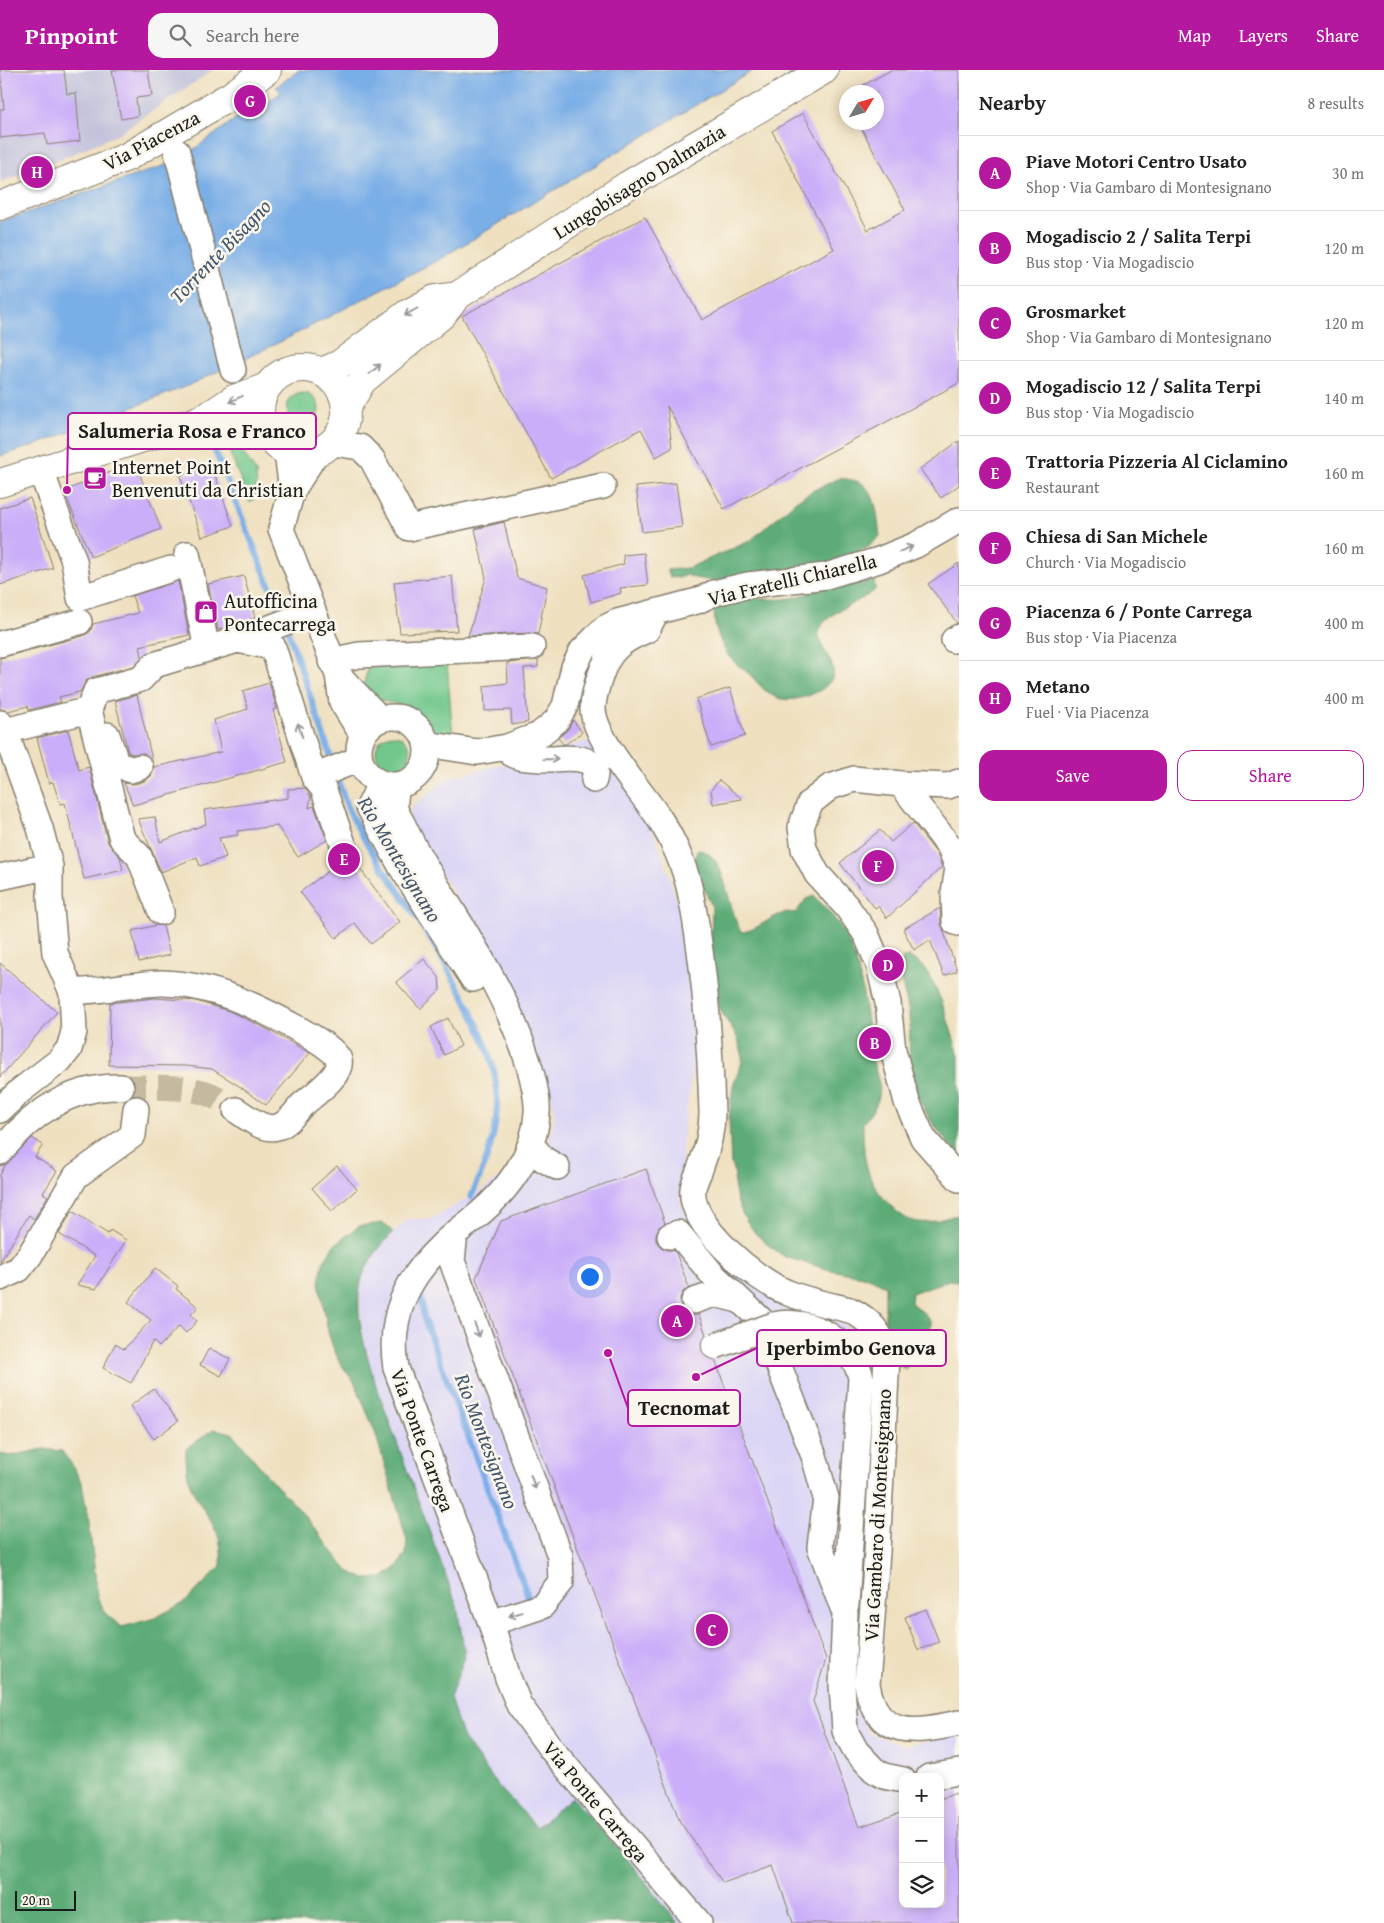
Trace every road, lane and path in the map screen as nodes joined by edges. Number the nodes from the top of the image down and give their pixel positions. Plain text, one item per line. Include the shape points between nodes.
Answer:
1 (267, 70) edge
2 (824, 70) edge
3 (177, 152) dead end
4 (0, 206) edge
5 (457, 296) junction
6 (233, 370) dead end
7 (322, 372) junction
8 (267, 387) junction
9 (208, 416) junction
10 (264, 430) junction
11 (338, 435) junction
12 (287, 452) junction
13 (41, 471) junction
14 (0, 483) edge
15 (603, 486) dead end
16 (292, 491) junction
17 (959, 520) edge
18 (656, 612) junction
19 (305, 614) junction
20 (79, 622) dead end
21 (237, 640) junction
22 (0, 644) edge
23 (532, 647) dead end
24 (207, 649) junction
25 (335, 668) junction
26 (92, 700) junction
27 (371, 726) junction
28 (2, 727) edge
29 (507, 747) junction
30 (426, 754) junction
31 (352, 762) junction
32 (140, 768) dead end
33 (314, 777) junction
34 (594, 780) dead end
35 (959, 782) edge
36 (901, 784) junction
37 (388, 785) junction
38 (366, 810) junction
39 (50, 866) junction
40 (0, 877) edge
41 (161, 912) dead end
42 (959, 923) edge
43 (473, 979) dead end
44 (72, 992) junction
45 (121, 1087) tunnel mouth
46 (136, 1109) dead end
47 (0, 1110) edge
48 (236, 1110) tunnel mouth
49 (531, 1144) junction
50 (0, 1152) edge
51 (557, 1167) dead end
52 (959, 1179) edge
53 (455, 1233) junction
54 (670, 1236) dead end
55 (0, 1278) edge
56 (739, 1300) junction
57 (694, 1301) dead end
58 (715, 1346) dead end
59 (845, 1613) junction
60 (491, 1623) junction
61 (959, 1723) edge
62 (959, 1772) edge
63 (944, 1774) edge
64 (899, 1779) edge
65 (699, 1923) edge

1 - 4 main road, Via Piacenza via 127,157
2 - 5 main road, Lungobisagno Dalmazia via 628,185
3 - 6 street
5 -> 7 main road, Lungobisagno Dalmazia via 435,299 407,314 340,364
11 -> 5 main road, Lungobisagno Dalmazia via 362,381 442,315
7 - 8 main road via 292,369
7 - 11 main road via 339,387 344,397
8 -> 9 main road via 234,399
8 - 10 main road via 260,408
9 - 10 main road
9 - 13 main road
10 - 12 main road
11 - 12 main road via 307,455
11 - 15 street via 360,447 372,459 409,528
11 - 16 street
12 - 16 street
13 - 14 main road
13 - 24 street via 74,561 80,598 179,562
16 - 19 street via 281,529
18 -> 17 street, Via Fratelli Chiarella via 748,585 826,576 879,560 916,545
18 - 29 street, Via Fratelli Chiarella via 617,622 592,639 574,667 565,706 556,721 539,735
18 - 61 street, Via Gambaro di Montesignano via 647,630 628,637 612,651 602,670 593,712 602,739 661,820 688,882 699,936 706,1003 712,1114 711,1134 693,1189 693,1201 710,1233 760,1276 785,1292 850,1310 879,1333 887,1357 868,1691 878,1715 889,1724 913,1730
19 - 21 street
19 - 25 street
20 - 22 street
21 - 24 street
33 -> 21 street via 273,647
23 - 25 street via 359,655
24 - 26 street via 154,665 140,679
25 - 27 street via 342,702
26 - 28 street
26 - 32 street via 116,762 130,770
26 - 41 street via 122,840 140,856
27 - 30 street via 392,716 404,718 422,733
27 - 31 street via 359,742
28 - 39 street via 40,828
29 - 30 street, Via Fratelli Chiarella
29 -> 34 street via 519,757 585,760 594,767
30 - 37 street via 414,779
31 - 33 street
31 - 37 street via 370,778
33 - 38 street via 323,788 343,843
35 - 36 street via 948,786
36 - 42 street via 950,847 958,868 954,894 955,922
36 - 52 street via 854,779 830,787 810,803 801,827 804,849 816,874 848,907 866,934 885,983 893,1050 907,1102 923,1138
37 - 38 street
37 - 49 street, Via Ponte Carrega via 415,851 494,980 526,1055 537,1097 536,1128
38 - 43 street
39 - 40 street
39 - 44 street via 55,953
44 - 47 street via 74,1032 69,1049
44 - 48 street via 160,983 218,992 259,1008 312,1036 339,1059 339,1065 326,1085 280,1127 268,1128
45 - 50 street via 92,1090 46,1107 17,1131
46 - 55 street via 133,1135 76,1176 30,1255 19,1269
49 - 51 street via 543,1159
49 - 53 street, Via Ponte Carrega via 524,1161 501,1194
53 - 60 street, Via Ponte Carrega via 423,1265 409,1286 396,1322 393,1349 396,1368
53 -> 60 street via 452,1261 560,1556 561,1582 542,1606
54 - 56 street via 678,1233 695,1256
56 - 57 street via 715,1294
56 - 59 street via 761,1320 814,1456 826,1498 820,1547
58 - 59 street, bridge via 774,1325 792,1323 826,1334 845,1348 860,1370
59 - 64 street via 842,1686 845,1731 856,1751 874,1770
60 - 65 street, Via Ponte Carrega via 508,1678 519,1705 532,1724
62 - 63 street

